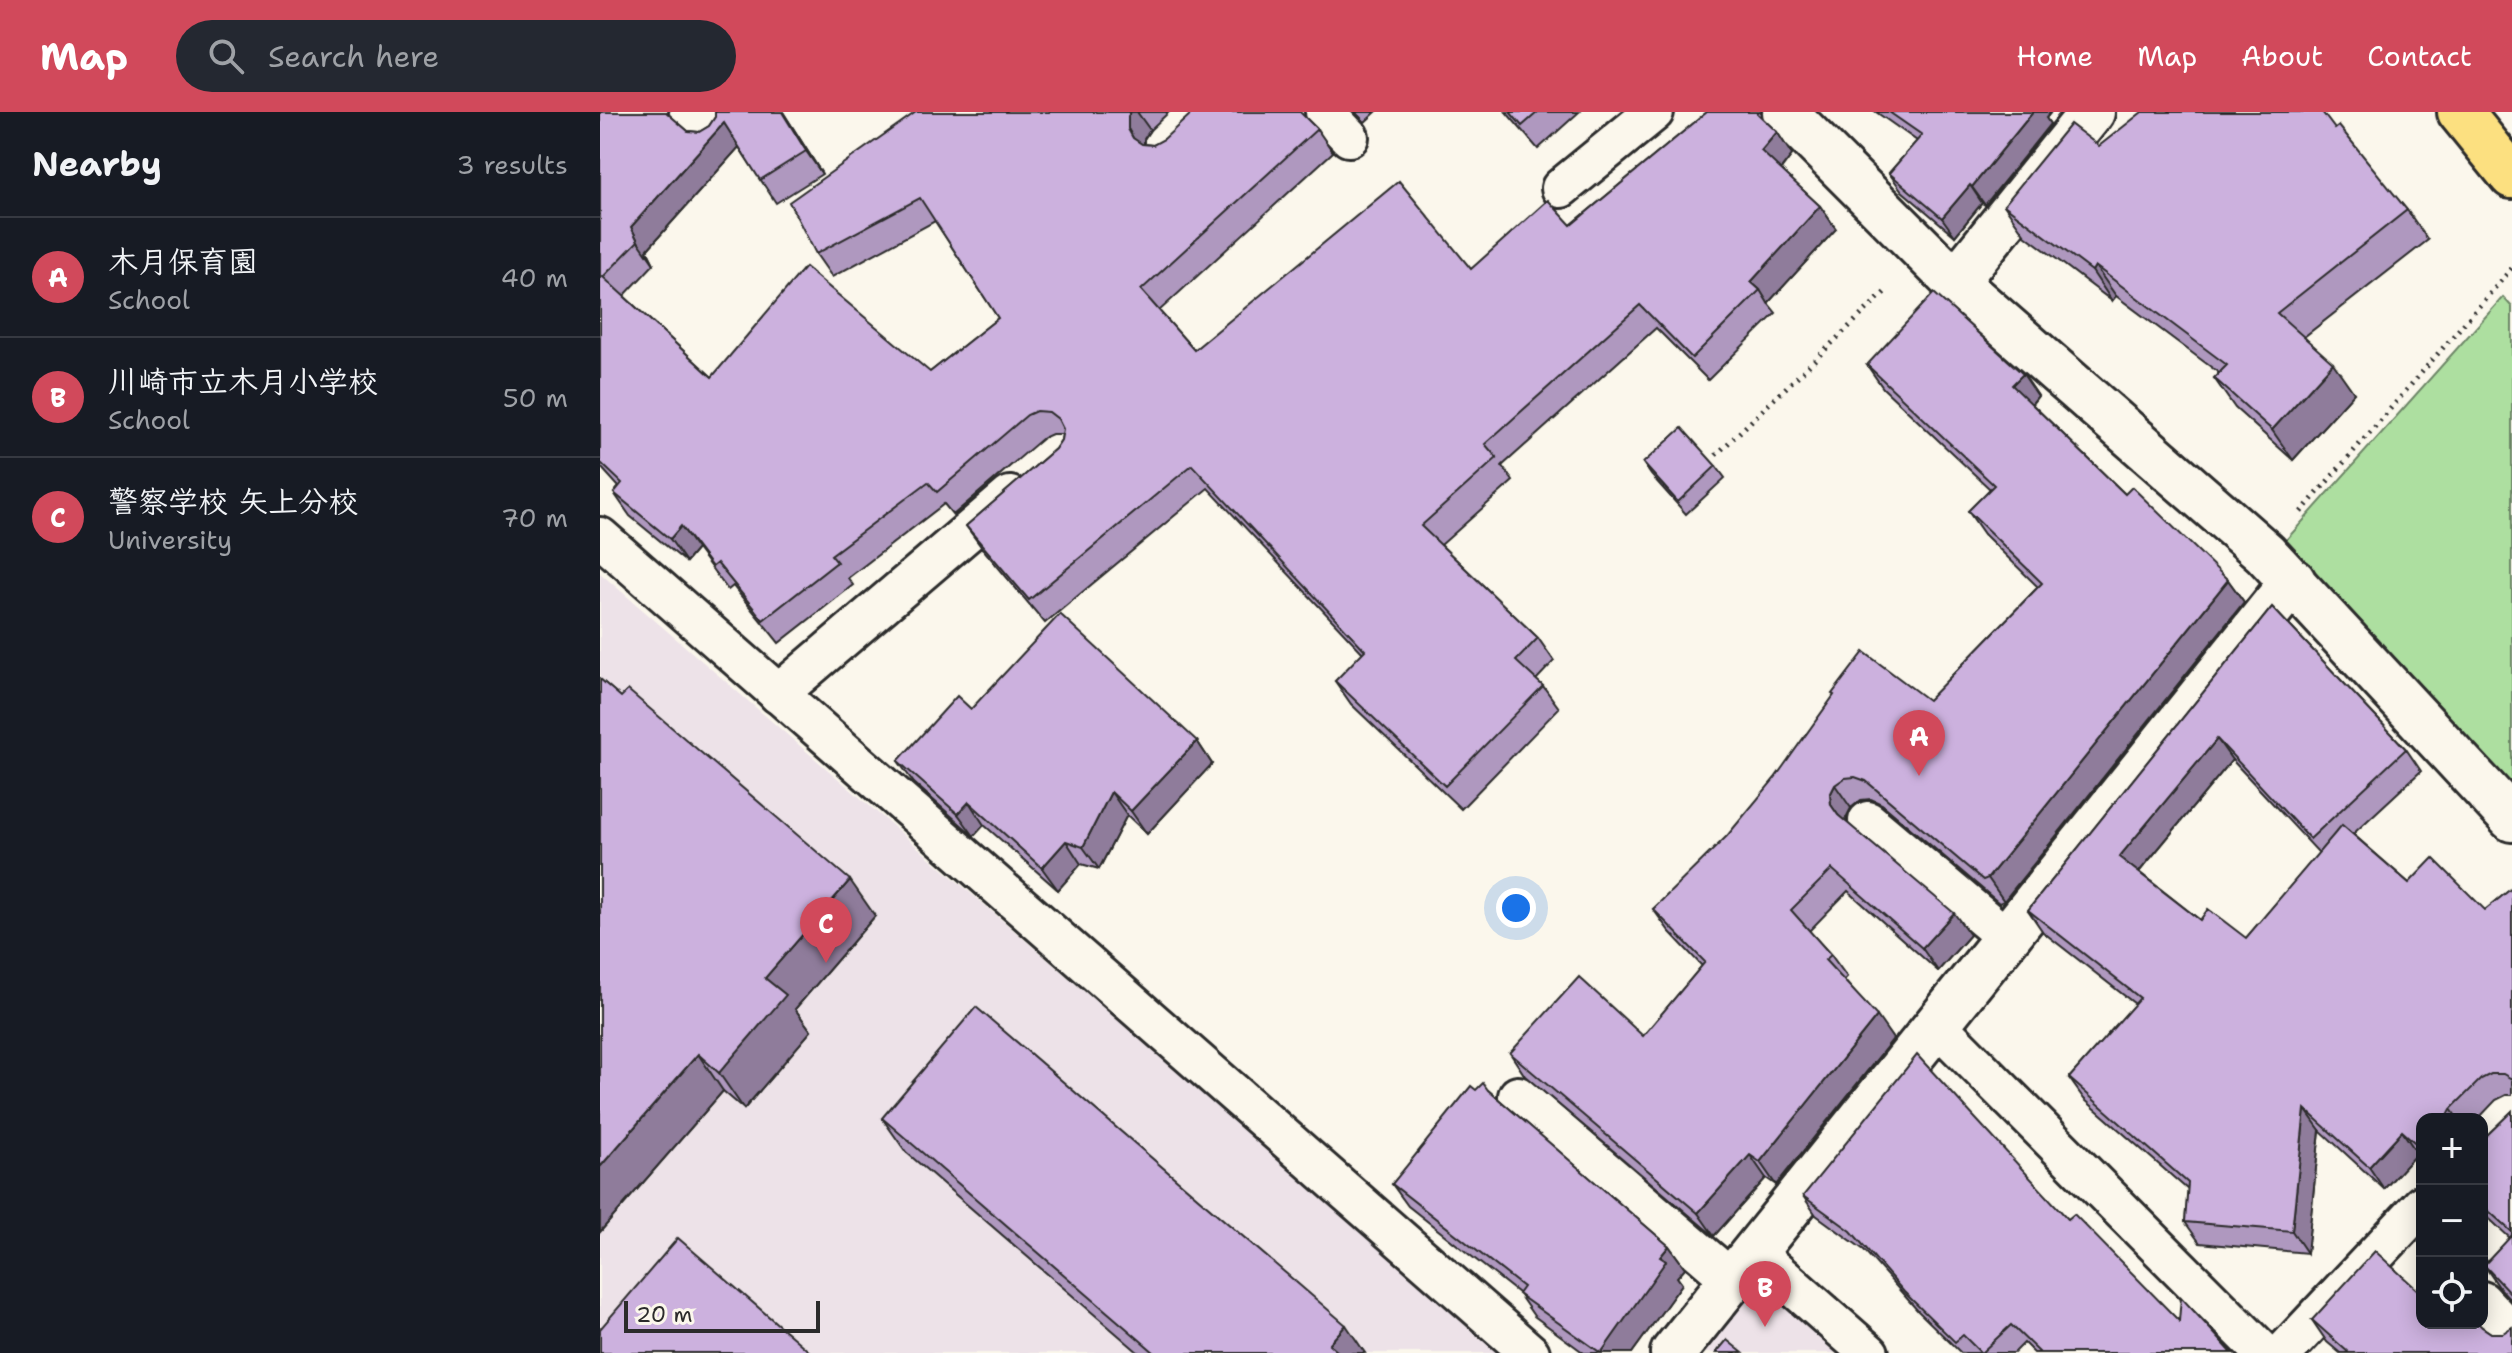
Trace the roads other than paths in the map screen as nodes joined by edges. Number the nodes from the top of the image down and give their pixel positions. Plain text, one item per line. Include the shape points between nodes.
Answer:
1 (1654, 112) edge
2 (1785, 112) edge
3 (2092, 112) edge
4 (2460, 112) edge
5 (2512, 176) edge
6 (1561, 188) dead end
7 (1941, 267) junction
8 (1035, 475) edge
9 (600, 537) edge
10 (2279, 567) junction
11 (778, 694) junction
12 (2511, 815) edge
13 (1868, 821) dead end
14 (2006, 937) junction
15 (1937, 1025) junction
16 (1518, 1096) dead end
17 (2416, 1221) edge
18 (1743, 1266) junction
19 (2488, 1307) edge
20 (2512, 1333) edge
21 (1530, 1353) edge
22 (1673, 1353) edge
23 (1869, 1353) edge
24 (2264, 1353) edge
25 (2283, 1353) edge

1 - 6 lane
2 - 7 street
3 - 7 street
4 - 5 main road
7 - 10 street
8 - 11 lane
9 - 11 lane
10 - 12 street
10 - 14 street
11 - 21 lane
13 - 14 lane
14 - 15 street
15 - 18 street
15 - 24 lane
16 - 18 lane
17 - 25 lane
18 - 22 street
18 - 23 lane
19 - 20 lane

